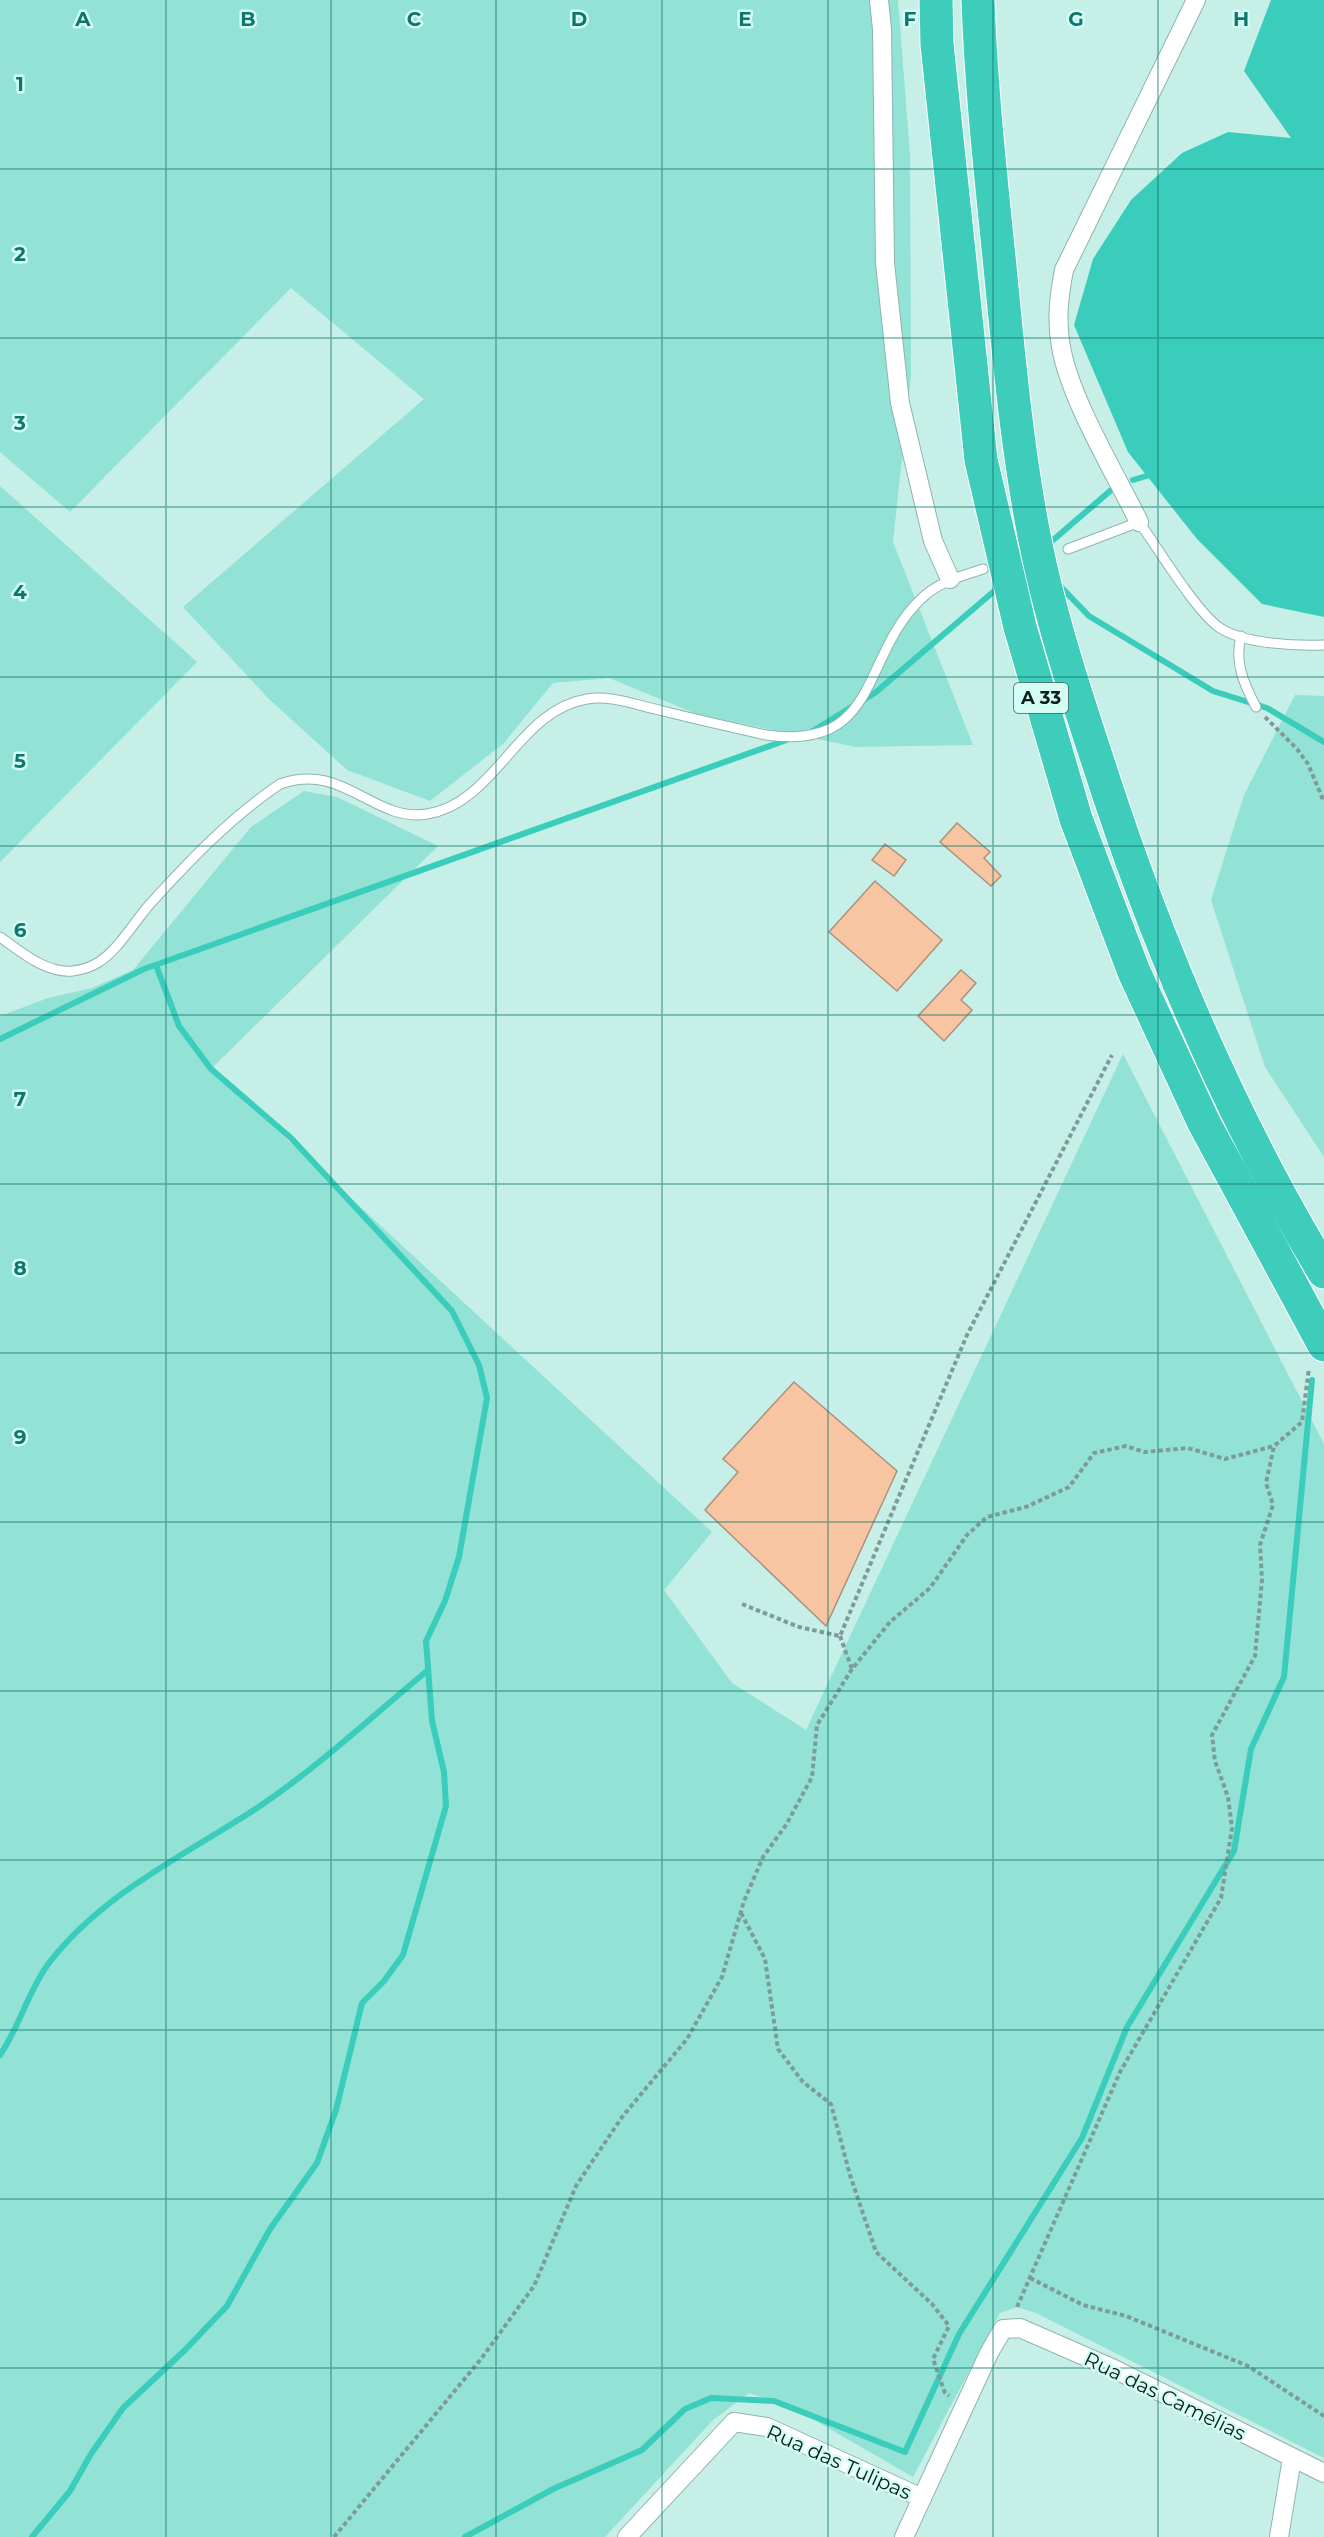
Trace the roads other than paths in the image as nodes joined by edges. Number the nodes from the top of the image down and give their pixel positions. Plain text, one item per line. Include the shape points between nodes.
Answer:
1 (879, 0) edge
2 (936, 0) edge
3 (978, 0) edge
4 (1196, 0) edge
5 (1139, 522) junction
6 (1068, 549) dead end
7 (983, 569) dead end
8 (950, 579) junction
9 (1241, 636) junction
10 (1324, 645) edge
11 (1256, 708) road end
12 (0, 937) edge
13 (1324, 1272) edge
14 (1316, 1357) edge
15 (1292, 2458) junction
16 (1324, 2473) edge
17 (922, 2498) junction
18 (627, 2537) edge
19 (904, 2537) edge
20 (1279, 2537) edge

1 - 8 street via 883,40 885,263 900,403 933,541
2 - 14 highway, A 33 via 937,44 981,460 1020,627 1069,796 1134,972
3 - 13 highway, A 33 via 981,70 1009,358 1035,540 1072,684 1132,866 1206,1051 1289,1215
4 - 5 street via 1064,270 1058,300 1061,348 1075,391
5 - 6 lane
5 - 9 lane via 1203,613 1222,629
7 - 8 lane
8 - 12 lane via 922,598 909,613 853,712 831,730 816,736 766,735 614,700 586,699 556,711 458,803 426,815 407,814 314,777 280,784 202,849 117,944 89,967 53,969
9 - 10 lane via 1296,646
9 - 11 lane via 1237,651 1239,667
15 - 16 street, Rua das Camélias
15 - 17 street, Rua das Camélias via 1114,2369 1020,2328 1003,2329
15 - 20 street
17 - 18 street, Rua das Tulipas via 767,2427 734,2422
17 - 19 street

